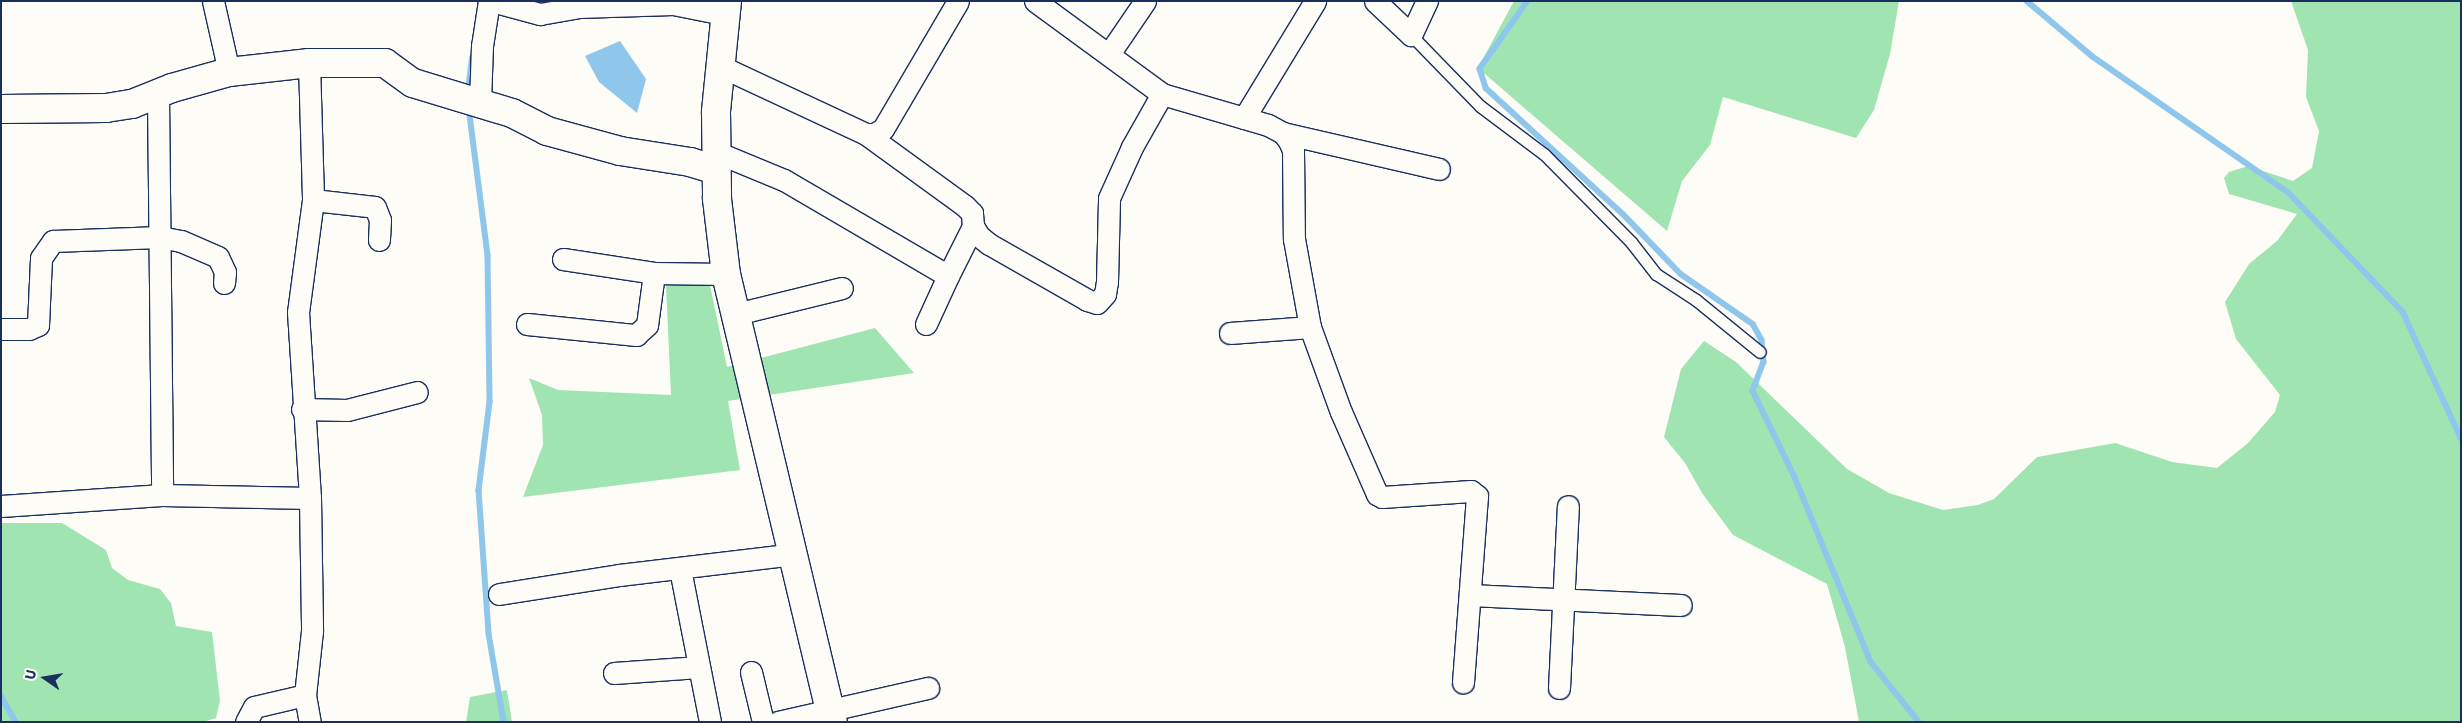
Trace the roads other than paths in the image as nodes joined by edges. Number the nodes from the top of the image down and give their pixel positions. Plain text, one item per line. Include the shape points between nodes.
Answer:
1 (213, 1) edge
2 (490, 1) edge
3 (958, 1) edge
4 (1035, 1) edge
5 (1145, 1) edge
6 (1314, 1) edge
7 (1375, 1) edge
8 (1427, 1) edge
9 (725, 8) edge
10 (1411, 35) junction
11 (1109, 54) junction
12 (309, 64) junction
13 (720, 66) junction
14 (229, 72) junction
15 (1162, 94) junction
16 (158, 95) junction
17 (471, 102) junction
18 (1, 109) edge
19 (1244, 118) junction
20 (866, 134) junction
21 (1283, 134) junction
22 (716, 161) junction
23 (1439, 169) dead end
24 (313, 200) junction
25 (973, 226) junction
26 (160, 237) junction
27 (379, 240) dead end
28 (563, 259) dead end
29 (654, 273) junction
30 (726, 274) junction
31 (948, 276) junction
32 (224, 283) dead end
33 (842, 288) dead end
34 (736, 314) junction
35 (527, 324) dead end
36 (926, 324) dead end
37 (1310, 327) junction
38 (1, 329) edge
39 (1230, 333) dead end
40 (1760, 352) dead end
41 (417, 392) dead end
42 (302, 409) junction
43 (162, 495) junction
44 (310, 498) junction
45 (1, 506) edge
46 (1568, 506) dead end
47 (794, 554) junction
48 (680, 569) junction
49 (499, 594) dead end
50 (1470, 594) junction
51 (1564, 598) junction
52 (1681, 605) dead end
53 (699, 667) junction
54 (751, 672) dead end
55 (614, 673) dead end
56 (1463, 682) dead end
57 (928, 688) dead end
58 (1558, 688) dead end
59 (305, 695) junction
60 (832, 716) edge
61 (246, 722) edge
62 (310, 722) edge
63 (710, 722) edge
64 (763, 722) edge
65 (778, 722) edge

1 - 14 street
2 - 9 street via 540,14 578,7 673,4
2 - 17 street
3 - 20 street via 884,130
4 - 11 street
5 - 11 street
6 - 19 street
7 - 10 street
8 - 10 street
9 - 13 street
10 - 40 lane via 1480,106 1544,154 1631,242 1656,274 1696,300
11 - 15 street
12 - 14 street
12 - 17 street via 385,63 413,83
12 - 24 street
13 - 20 street
13 - 22 street
14 - 16 street
15 - 19 street
15 - 25 street via 1124,163 1109,198 1107,282 1105,294 1099,302 1087,300 989,244
16 - 18 street via 106,108
16 - 26 street
17 - 22 street via 512,113 547,131 584,142
19 - 21 street
20 - 25 street via 965,206 972,213
21 - 23 street
21 - 37 street via 1292,150 1294,239
22 - 30 street
22 - 31 street via 784,180
24 - 27 street via 374,207 380,220
24 - 42 street via 298,312
25 - 31 street
26 - 32 street via 206,249 218,258 225,272
26 - 38 street via 53,241 41,258 38,324 28,329
26 - 43 street
28 - 29 street
29 - 30 street
29 - 35 street via 647,325 636,334
30 - 34 street
31 - 36 street
33 - 34 street
34 - 47 street
37 - 39 street
37 - 50 street via 1341,412 1377,494 1382,497 1471,491 1477,496
41 - 42 street via 347,410
42 - 44 street
43 - 44 street
43 - 45 street
44 - 59 street via 312,631
46 - 51 street
47 - 48 street
47 - 60 street
48 - 49 street
48 - 53 street
50 - 51 street
50 - 56 street
51 - 52 street
51 - 58 street
53 - 55 street
53 - 63 street
54 - 64 street
57 - 60 street
59 - 61 street via 254,707
59 - 62 street
60 - 65 street

